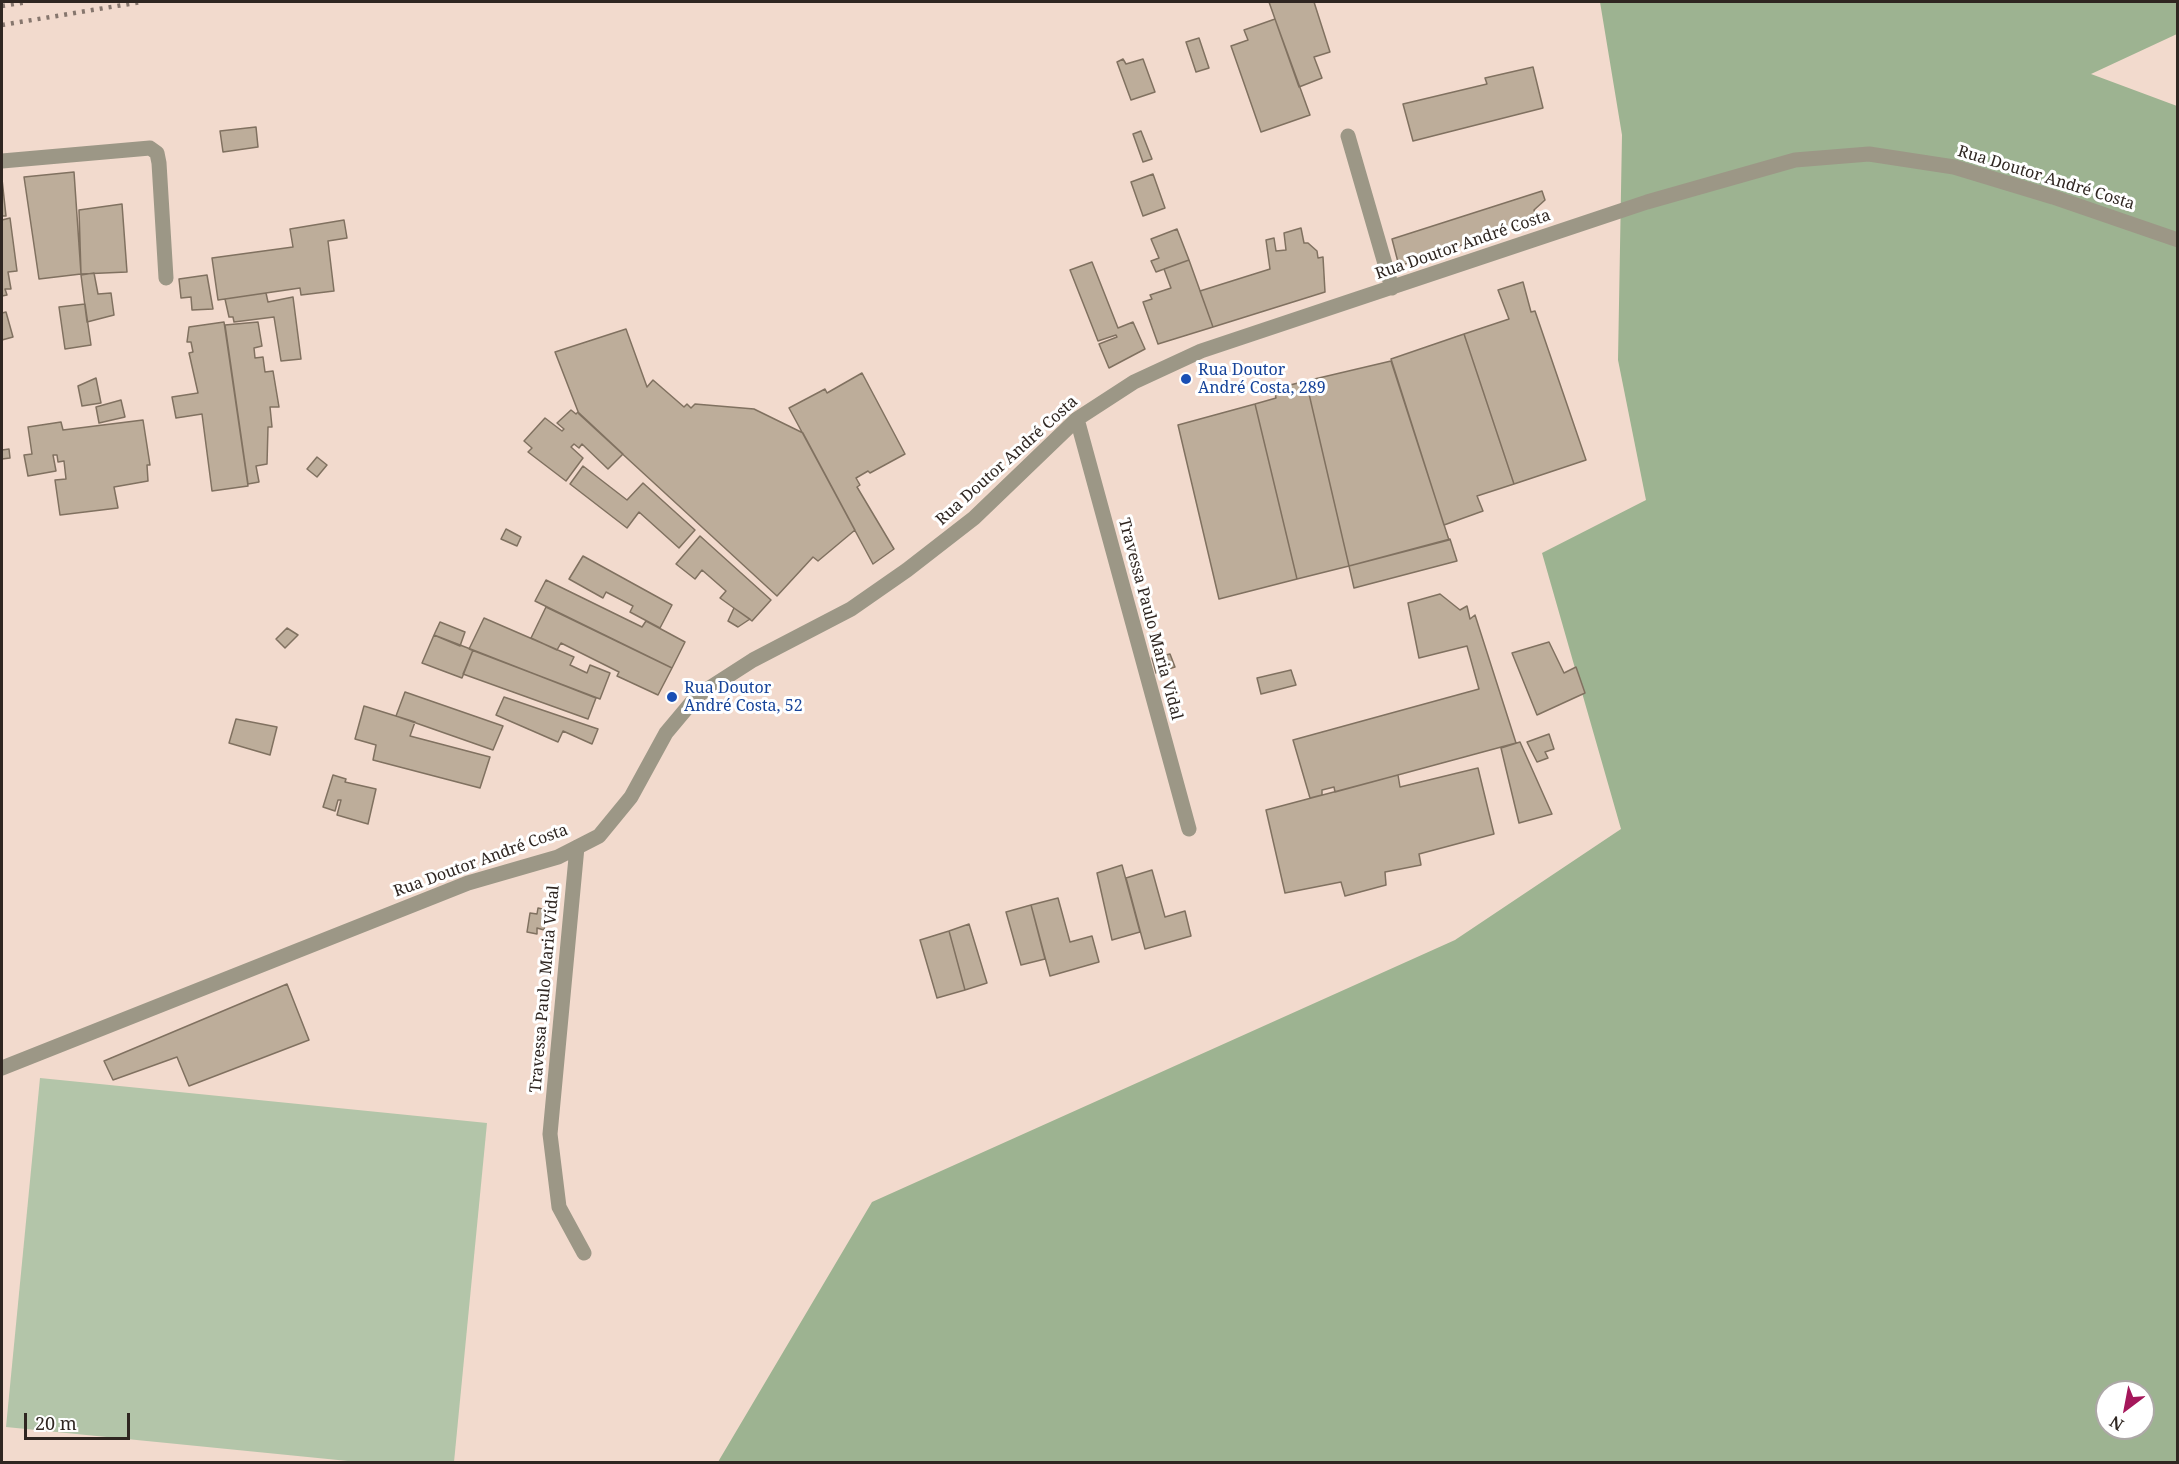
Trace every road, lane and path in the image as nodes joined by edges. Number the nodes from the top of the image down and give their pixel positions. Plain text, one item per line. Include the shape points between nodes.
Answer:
1 (1348, 136) dead end
2 (2, 160) edge
3 (2178, 240) edge
4 (166, 278) dead end
5 (1392, 288) junction
6 (1077, 419) junction
7 (1189, 829) dead end
8 (577, 847) junction
9 (2, 1068) edge
10 (584, 1252) dead end

1 - 5 street
2 - 4 street via 141,146 157,153
3 - 5 street, Rua Doutor André Costa via 1954,167 1869,154 1795,160 1647,202
5 - 6 street, Rua Doutor André Costa via 1201,351 1134,382
6 - 7 street, Travessa Paulo Maria Vidal
6 - 8 street, Rua Doutor André Costa via 974,518 907,570 850,609 753,660 698,696 666,733 632,797 599,836
8 - 9 street, Rua Doutor André Costa via 457,887
8 - 10 street, Travessa Paulo Maria Vidal via 550,1134 559,1207

